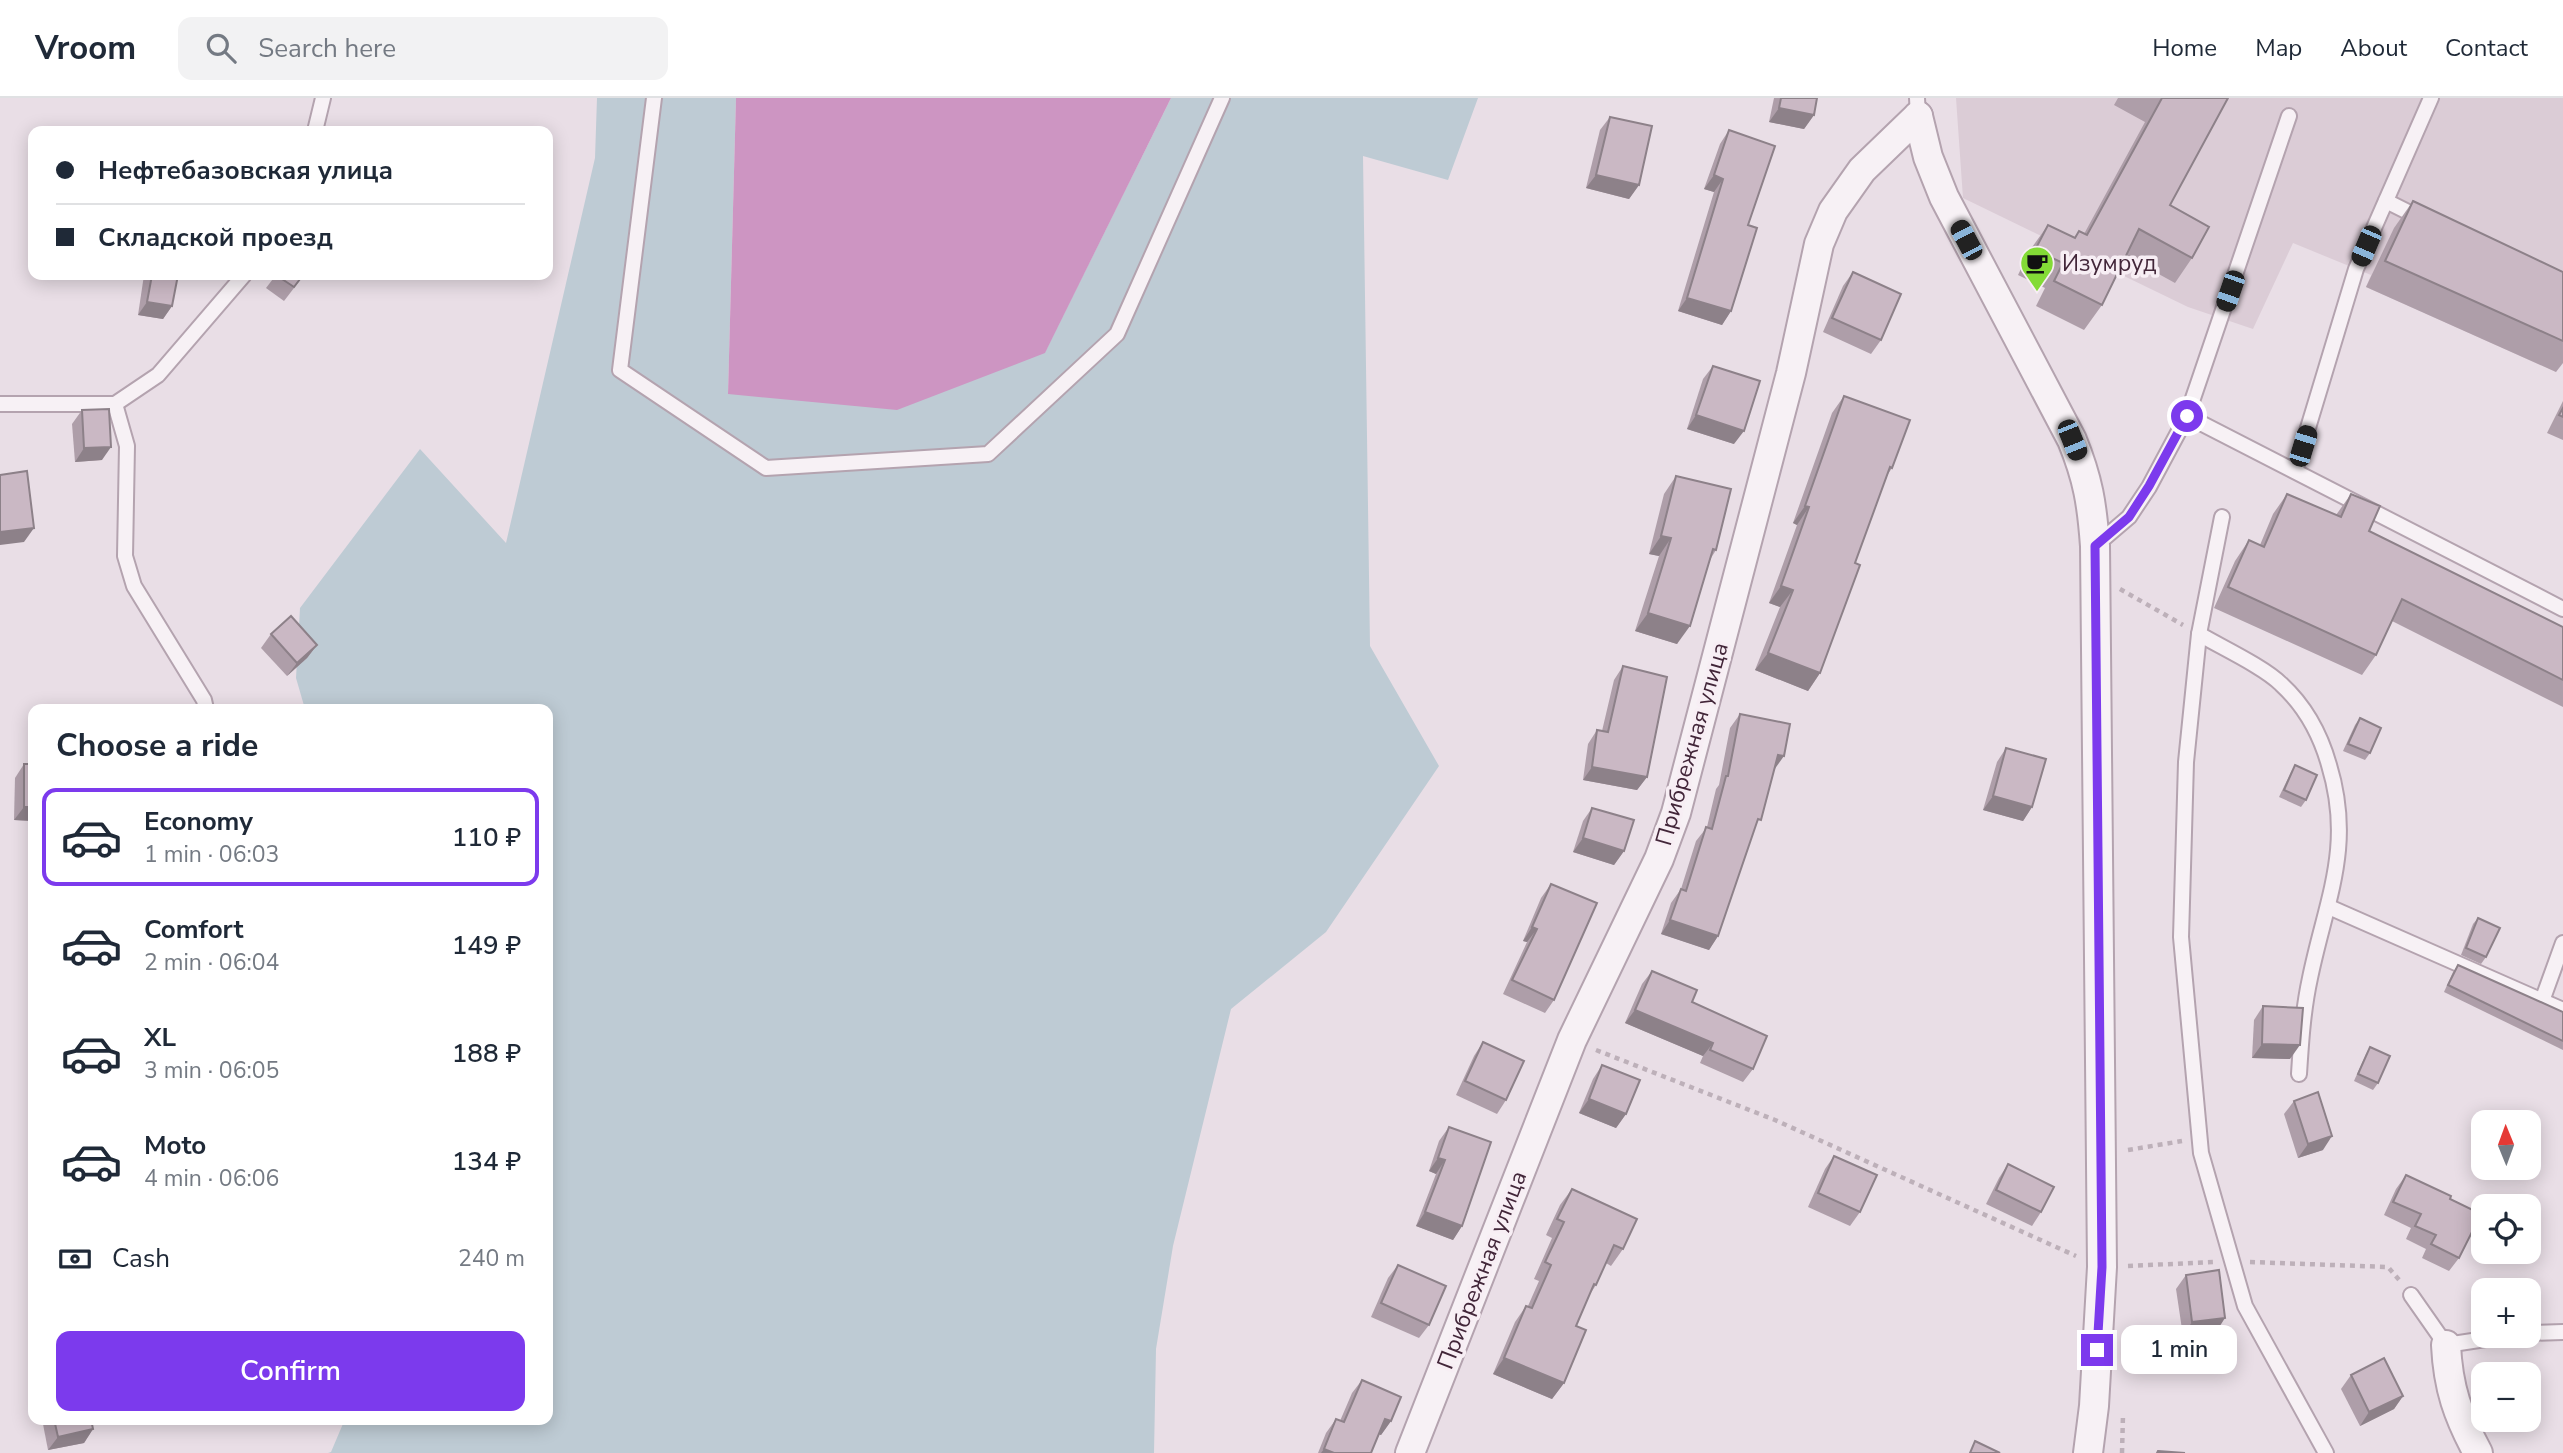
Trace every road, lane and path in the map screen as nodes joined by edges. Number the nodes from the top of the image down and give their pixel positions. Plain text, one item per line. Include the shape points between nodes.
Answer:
1 (323, 98) edge
2 (654, 98) edge
3 (1222, 98) edge
4 (2431, 98) edge
5 (1917, 107) edge
6 (2289, 116) dead end
7 (316, 126) edge
8 (2386, 201) junction
9 (2433, 224) edge
10 (240, 280) edge
11 (0, 404) edge
12 (115, 404) junction
13 (2187, 416) junction
14 (2295, 471) junction
15 (2222, 517) dead end
16 (2095, 546) junction
17 (2095, 575) junction
18 (2563, 609) edge
19 (2199, 634) junction
20 (205, 704) edge
21 (2329, 907) junction
22 (2563, 943) edge
23 (2542, 1000) junction
24 (2563, 1010) edge
25 (1572, 1040) junction
26 (2299, 1074) dead end
27 (2200, 1139) junction
28 (2125, 1150) dead end
29 (2232, 1261) junction
30 (2202, 1263) dead end
31 (2102, 1267) junction
32 (2411, 1294) joint
33 (2563, 1332) edge
34 (2541, 1333) edge
35 (2471, 1341) edge
36 (2446, 1345) junction
37 (1410, 1453) edge
38 (2088, 1453) edge
39 (2326, 1453) edge
40 (2478, 1453) edge

1 - 7 lane
2 - 3 lane via 620,370 766,468 988,454 1117,334
4 - 8 lane
5 - 16 street via 1928,157 1944,197 2072,440 2086,475
5 - 25 street, Прибрежная улица via 1862,170 1833,211 1819,244 1791,373 1676,813 1659,859
6 - 13 lane
8 - 9 lane
8 - 14 lane via 2356,269
10 - 12 lane via 158,375
11 - 12 lane
12 - 20 lane via 127,446 125,556 134,586
13 - 14 lane
13 - 16 lane via 2129,517
14 - 18 lane
15 - 19 lane
16 - 17 street
17 - 19 path
17 - 31 street
19 - 21 lane via 2279,681 2304,707 2324,746 2341,817
19 - 27 lane via 2186,762 2181,937
21 - 23 lane
21 - 26 lane via 2310,978
22 - 23 lane
23 - 24 lane
25 - 31 path via 1775,1120
25 - 37 street, Прибрежная улица
27 - 28 path
27 - 29 lane
29 - 32 path via 2388,1267
29 - 39 lane via 2245,1306
30 - 31 path
31 - 38 street
32 - 36 lane
33 - 34 lane
35 - 36 lane
36 - 40 street via 2447,1376 2462,1423

